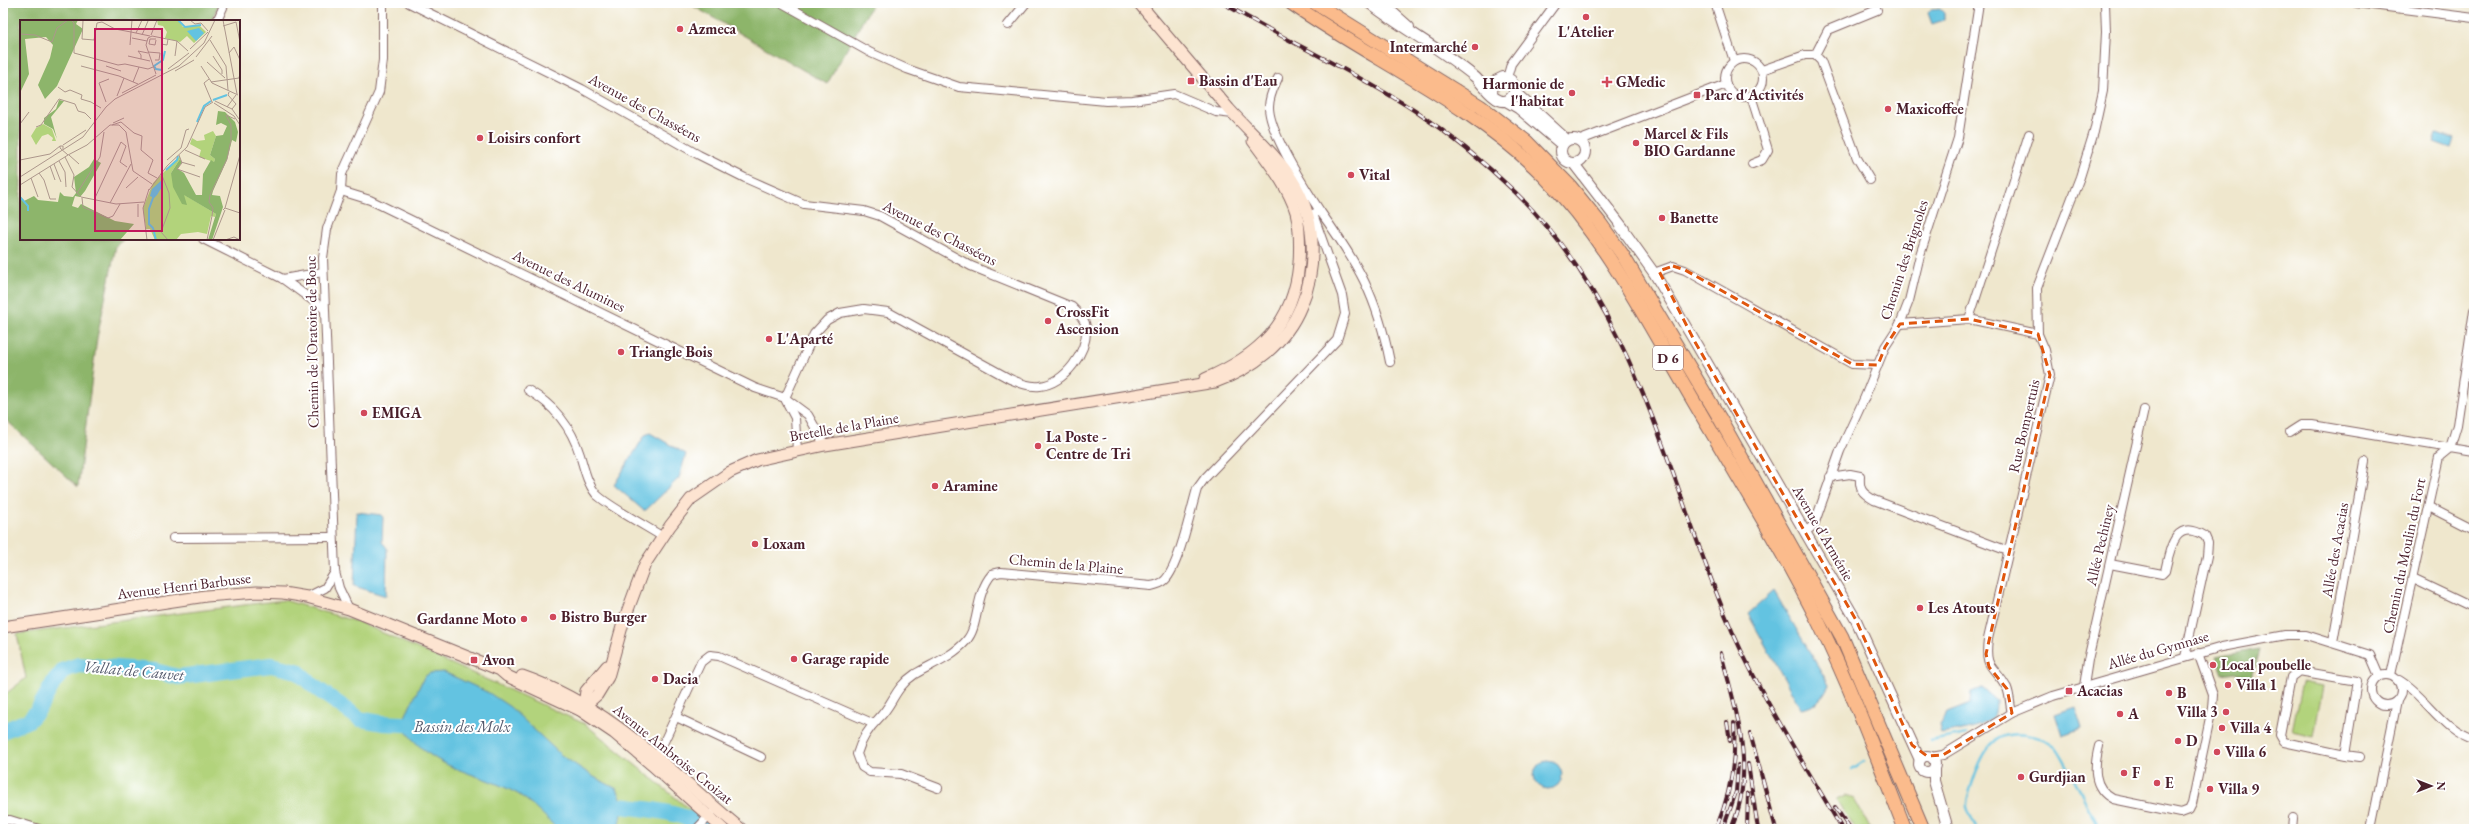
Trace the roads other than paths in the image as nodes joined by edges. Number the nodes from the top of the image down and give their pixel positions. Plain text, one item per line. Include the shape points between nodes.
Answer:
1 (225, 3) edge
2 (383, 3) edge
3 (408, 3) edge
4 (782, 3) edge
5 (1026, 3) edge
6 (1139, 3) edge
7 (1291, 3) edge
8 (1315, 3) edge
9 (1369, 3) edge
10 (1382, 3) edge
11 (1556, 3) edge
12 (1715, 3) edge
13 (1978, 3) edge
14 (2105, 3) edge
15 (2356, 3) edge
16 (1877, 10) dead end
17 (2474, 18) edge
18 (218, 20) edge
19 (1008, 25) dead end
20 (1421, 38) junction
21 (1815, 55) junction
22 (1734, 61) junction
23 (1762, 70) junction
24 (1475, 77) junction
25 (1278, 78) dead end
26 (1507, 78) junction
27 (1496, 79) junction
28 (1726, 84) junction
29 (1515, 87) junction
30 (1492, 94) junction
31 (1751, 96) junction
32 (1506, 101) junction
33 (1233, 114) junction
34 (2029, 134) dead end
35 (1583, 140) dead end
36 (1565, 142) junction
37 (1578, 162) junction
38 (1752, 164) dead end
39 (1870, 180) dead end
40 (341, 191) junction
41 (1314, 214) junction
42 (1297, 220) junction
43 (205, 240) edge
44 (323, 272) junction
45 (1656, 272) junction
46 (284, 279) junction
47 (324, 308) junction
48 (2474, 310) edge
49 (1969, 319) junction
50 (1900, 324) junction
51 (2038, 334) junction
52 (1390, 362) dead end
53 (1878, 365) junction
54 (1193, 384) junction
55 (528, 390) dead end
56 (785, 398) junction
57 (2144, 410) dead end
58 (2290, 432) dead end
59 (826, 445) junction
60 (2450, 448) junction
61 (797, 451) junction
62 (2474, 452) edge
63 (2365, 462) dead end
64 (1830, 477) junction
65 (2429, 507) junction
66 (2474, 530) edge
67 (1805, 532) junction
68 (333, 537) junction
69 (663, 537) junction
70 (173, 538) dead end
71 (2008, 551) junction
72 (2110, 564) junction
73 (335, 572) junction
74 (2414, 579) junction
75 (307, 596) junction
76 (2474, 608) edge
77 (349, 609) junction
78 (3, 627) edge
79 (2333, 642) junction
80 (2198, 653) junction
81 (2185, 657) junction
82 (2391, 675) junction
83 (2379, 676) junction
84 (2399, 680) junction
85 (2084, 686) junction
86 (2418, 695) junction
87 (2399, 699) junction
88 (2385, 705) junction
89 (582, 707) junction
90 (2012, 713) junction
91 (676, 717) junction
92 (872, 723) junction
93 (2392, 723) junction
94 (2474, 740) edge
95 (2099, 746) dead end
96 (2345, 754) junction
97 (761, 757) dead end
98 (2360, 757) dead end
99 (655, 761) junction
100 (1929, 763) junction
101 (938, 788) dead end
102 (2293, 818) dead end
103 (3, 820) edge
104 (705, 821) edge
105 (39, 829) edge
106 (723, 829) edge
107 (741, 829) edge
108 (1905, 829) edge
109 (1924, 829) edge
110 (1948, 829) edge
111 (2292, 829) edge
112 (2371, 829) edge

1 - 18 street
2 - 40 street, Chemin de l'Oratoire de Bouc via 383,60 379,92 344,168
3 - 56 street, Avenue des Chasséens via 582,89 745,178 804,204 864,211 880,216 971,266 1072,307 1081,315 1086,326 1086,339 1063,377 1041,386 1026,385 1010,379 888,312 864,309 840,313 827,320 814,334
4 - 33 street via 871,53 918,74 959,87 1106,101 1174,94 1216,112
5 - 19 street
6 - 33 main road, Bretelle de la Plaine
7 - 108 highway, D 6 via 1478,122 1512,147 1545,177 1579,216 1633,298 1794,577 1844,680
8 - 109 highway, D 6 via 1480,106 1527,142 1570,186 1600,223 1622,254 1719,417 1842,637
9 - 20 street via 1393,22
10 - 20 street
11 - 26 street via 1511,64
12 - 22 street
13 - 50 street, Chemin des Brignoles via 1956,145
14 - 51 street, Rue Bompertuis via 2103,92 2080,178 2037,288
15 - 17 street
16 - 21 street via 1828,30
20 - 24 street
21 - 23 street via 1805,55
21 - 39 street via 1820,61 1857,158
22 - 23 street via 1750,59
22 - 28 street via 1726,71
23 - 31 street via 1764,77 1760,88
24 - 27 street
24 - 30 street
25 - 41 street via 1270,96 1271,118
26 - 27 street
26 - 29 street
27 - 30 street via 1491,86
28 - 31 street via 1733,94
28 - 35 street
29 - 32 street via 1514,94
29 - 36 street via 1518,95
30 - 32 street via 1499,100
31 - 38 street via 1768,150 1762,160
32 - 36 street
33 - 41 main road, Bretelle de la Plaine via 1283,166
33 - 42 main road, Bretelle de la Plaine via 1289,195
34 - 49 street
36 - 37 street via 1560,152 1563,159
36 - 37 street via 1576,139 1583,144 1585,150
37 - 45 street, Avenue d'Arménie via 1601,200
40 - 44 street, Chemin de l'Oratoire de Bouc via 327,229
40 - 56 street, Avenue des Alumines via 370,200 755,388
41 - 42 street
41 - 52 street via 1348,250 1370,291 1383,328
41 - 54 main road, Bretelle de la Plaine via 1310,278 1292,324 1271,349 1251,365 1231,377 1215,382
41 - 92 street, Chemin de la Plaine via 1342,295 1345,314 1342,328 1337,340 1198,488 1173,566 1165,580 1151,586 1001,572 992,574 981,589 968,640 905,682 895,692 879,718
42 - 54 main road, Bretelle de la Plaine via 1300,253 1298,277 1285,315 1276,329 1245,359
43 - 46 street
44 - 46 street
44 - 47 street, Chemin de l'Oratoire de Bouc
45 - 53 street via 1673,266 1685,270 1852,364
45 - 67 street, Avenue d'Arménie
46 - 47 street
47 - 68 street, Chemin de l'Oratoire de Bouc
48 - 60 street via 2457,424
49 - 50 street
49 - 51 street
50 - 53 street, Chemin des Brignoles via 1885,347
51 - 71 street, Rue Bompertuis via 2046,350 2050,375
53 - 64 street, Chemin des Brignoles
54 - 59 main road, Bretelle de la Plaine
55 - 69 street via 555,408 576,445 587,478 596,495
56 - 59 street, Avenue des Alumines via 808,415
56 - 61 street via 795,418
57 - 72 street, Allée Pechiney
58 - 60 street via 2300,425 2312,425
59 - 61 main road, Bretelle de la Plaine
60 - 62 street
60 - 65 street, Chemin du Moulin du Fort via 2439,457
61 - 69 main road, Bretelle de la Plaine via 757,460 730,472 691,499
63 - 79 street, Allée des Acacias
64 - 67 street, Chemin des Brignoles via 1814,525
64 - 71 street via 1850,474 1860,476 1860,487 1864,494 1874,500
65 - 66 street
65 - 74 street, Chemin du Moulin du Fort
67 - 100 street, Avenue d'Arménie via 1856,620 1912,745
68 - 70 street
68 - 73 street, Chemin de l'Oratoire de Bouc
69 - 89 main road, Bretelle de la Plaine via 645,564 611,661 608,677 597,695
71 - 90 street, Rue Bompertuis via 1986,654 1989,667 2007,689
72 - 81 street via 2162,574 2165,572 2172,540 2182,533 2191,531 2206,536 2207,556
72 - 85 street, Allée Pechiney
73 - 75 street via 324,588
73 - 77 street, Chemin de l'Oratoire de Bouc
74 - 76 street
74 - 82 street, Chemin du Moulin du Fort
75 - 77 main road, Avenue Henri Barbusse
75 - 78 main road, Avenue Henri Barbusse via 283,593 233,593
77 - 89 main road, Avenue Henri Barbusse via 500,670 549,685
79 - 80 street, Allée du Gymnase via 2306,635 2286,635
79 - 83 street, Allée du Gymnase via 2370,655
80 - 81 street, Allée du Gymnase
80 - 95 street via 2213,695 2189,810 2181,813 2106,796 2096,781
81 - 85 street, Allée du Gymnase
82 - 83 street
82 - 84 street
83 - 88 street via 2372,683 2371,692 2376,701
84 - 86 street via 2414,689
84 - 87 street via 2402,686
85 - 90 street, Allée du Gymnase
86 - 87 street
86 - 94 street via 2454,731
87 - 88 street
87 - 93 street
88 - 93 street
89 - 99 main road, Avenue Ambroise Croizat via 630,734
90 - 100 street, Allée du Gymnase
91 - 92 street via 694,674 701,662 710,655 719,656
91 - 97 street
91 - 99 street
92 - 101 street via 857,754 862,768 870,772 901,774
93 - 112 street
96 - 96 street via 2357,681 2299,671 2294,673 2291,677 2280,735 2282,739 2284,742
96 - 98 street
99 - 104 main road, Avenue Ambroise Croizat
100 - 110 street, Avenue d'Arménie
102 - 111 street
103 - 105 street
104 - 106 main road, Avenue Ambroise Croizat
104 - 107 main road, Avenue Ambroise Croizat

